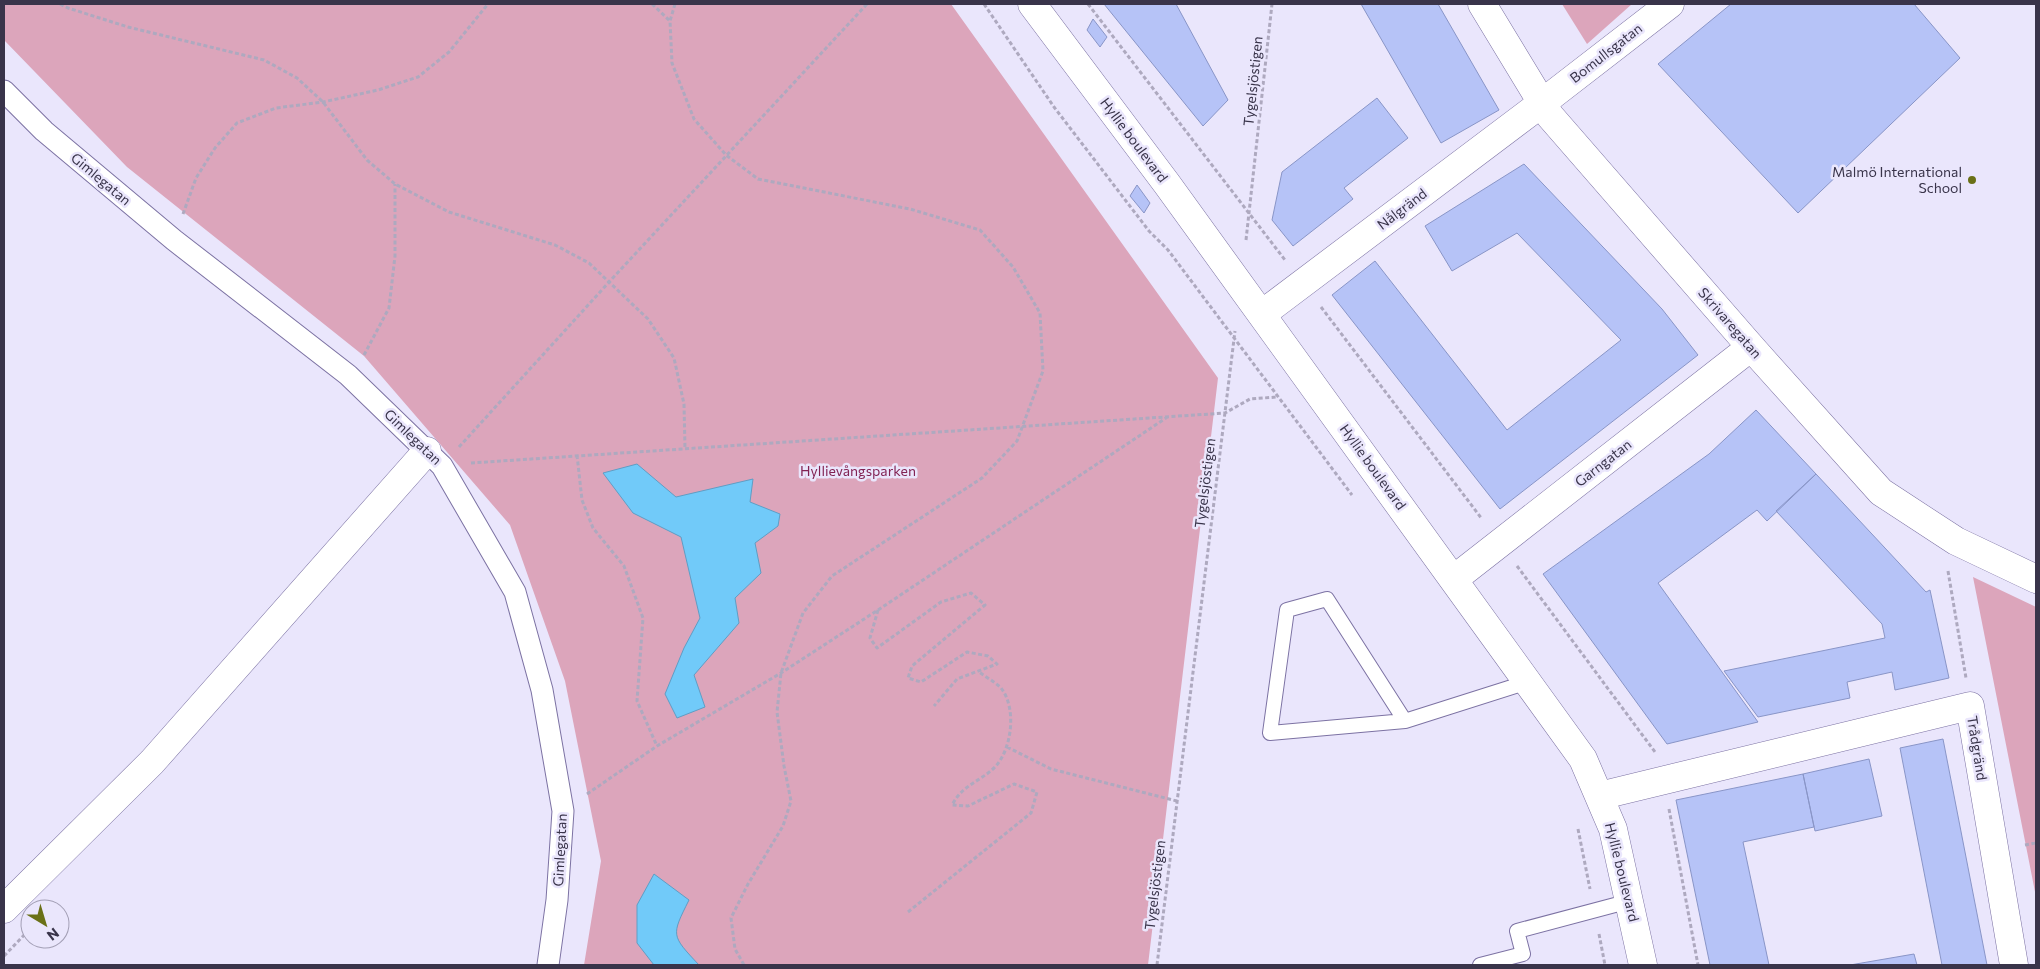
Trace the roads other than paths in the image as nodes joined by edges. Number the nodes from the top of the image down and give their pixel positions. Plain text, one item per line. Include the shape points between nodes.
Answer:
1 (1032, 4) edge
2 (1482, 4) edge
3 (1670, 4) edge
4 (4, 91) edge
5 (1542, 103) junction
6 (1262, 314) junction
7 (1751, 347) junction
8 (435, 458) junction
9 (1454, 579) junction
10 (2036, 579) edge
11 (1528, 682) junction
12 (1405, 721) junction
13 (1599, 796) junction
14 (1630, 901) junction
15 (4, 908) edge
16 (548, 965) edge
17 (1480, 965) edge
18 (1643, 965) edge
19 (2014, 965) edge

1 - 6 street, Hyllie boulevard
2 - 5 street, Skrivaregatan
3 - 5 street, Bomullsgatan
4 - 8 street, Gimlegatan via 44,131 174,240 348,375
5 - 6 street, Nålgränd
5 - 7 street, Skrivaregatan
6 - 9 street, Hyllie boulevard
7 - 9 street, Garngatan
7 - 10 street, Skrivaregatan via 1881,492 1956,541
8 - 15 street via 152,762
8 - 16 street, Gimlegatan via 515,592 542,690 563,810 557,900
9 - 11 street, Hyllie boulevard
11 - 12 lane
11 - 13 street, Hyllie boulevard via 1583,759
12 - 12 lane via 1327,599 1287,610 1270,733
13 - 14 street, Hyllie boulevard via 1613,829
13 - 19 street, Trådgränd via 1970,706
14 - 17 lane via 1517,931 1523,954
14 - 18 street, Hyllie boulevard

